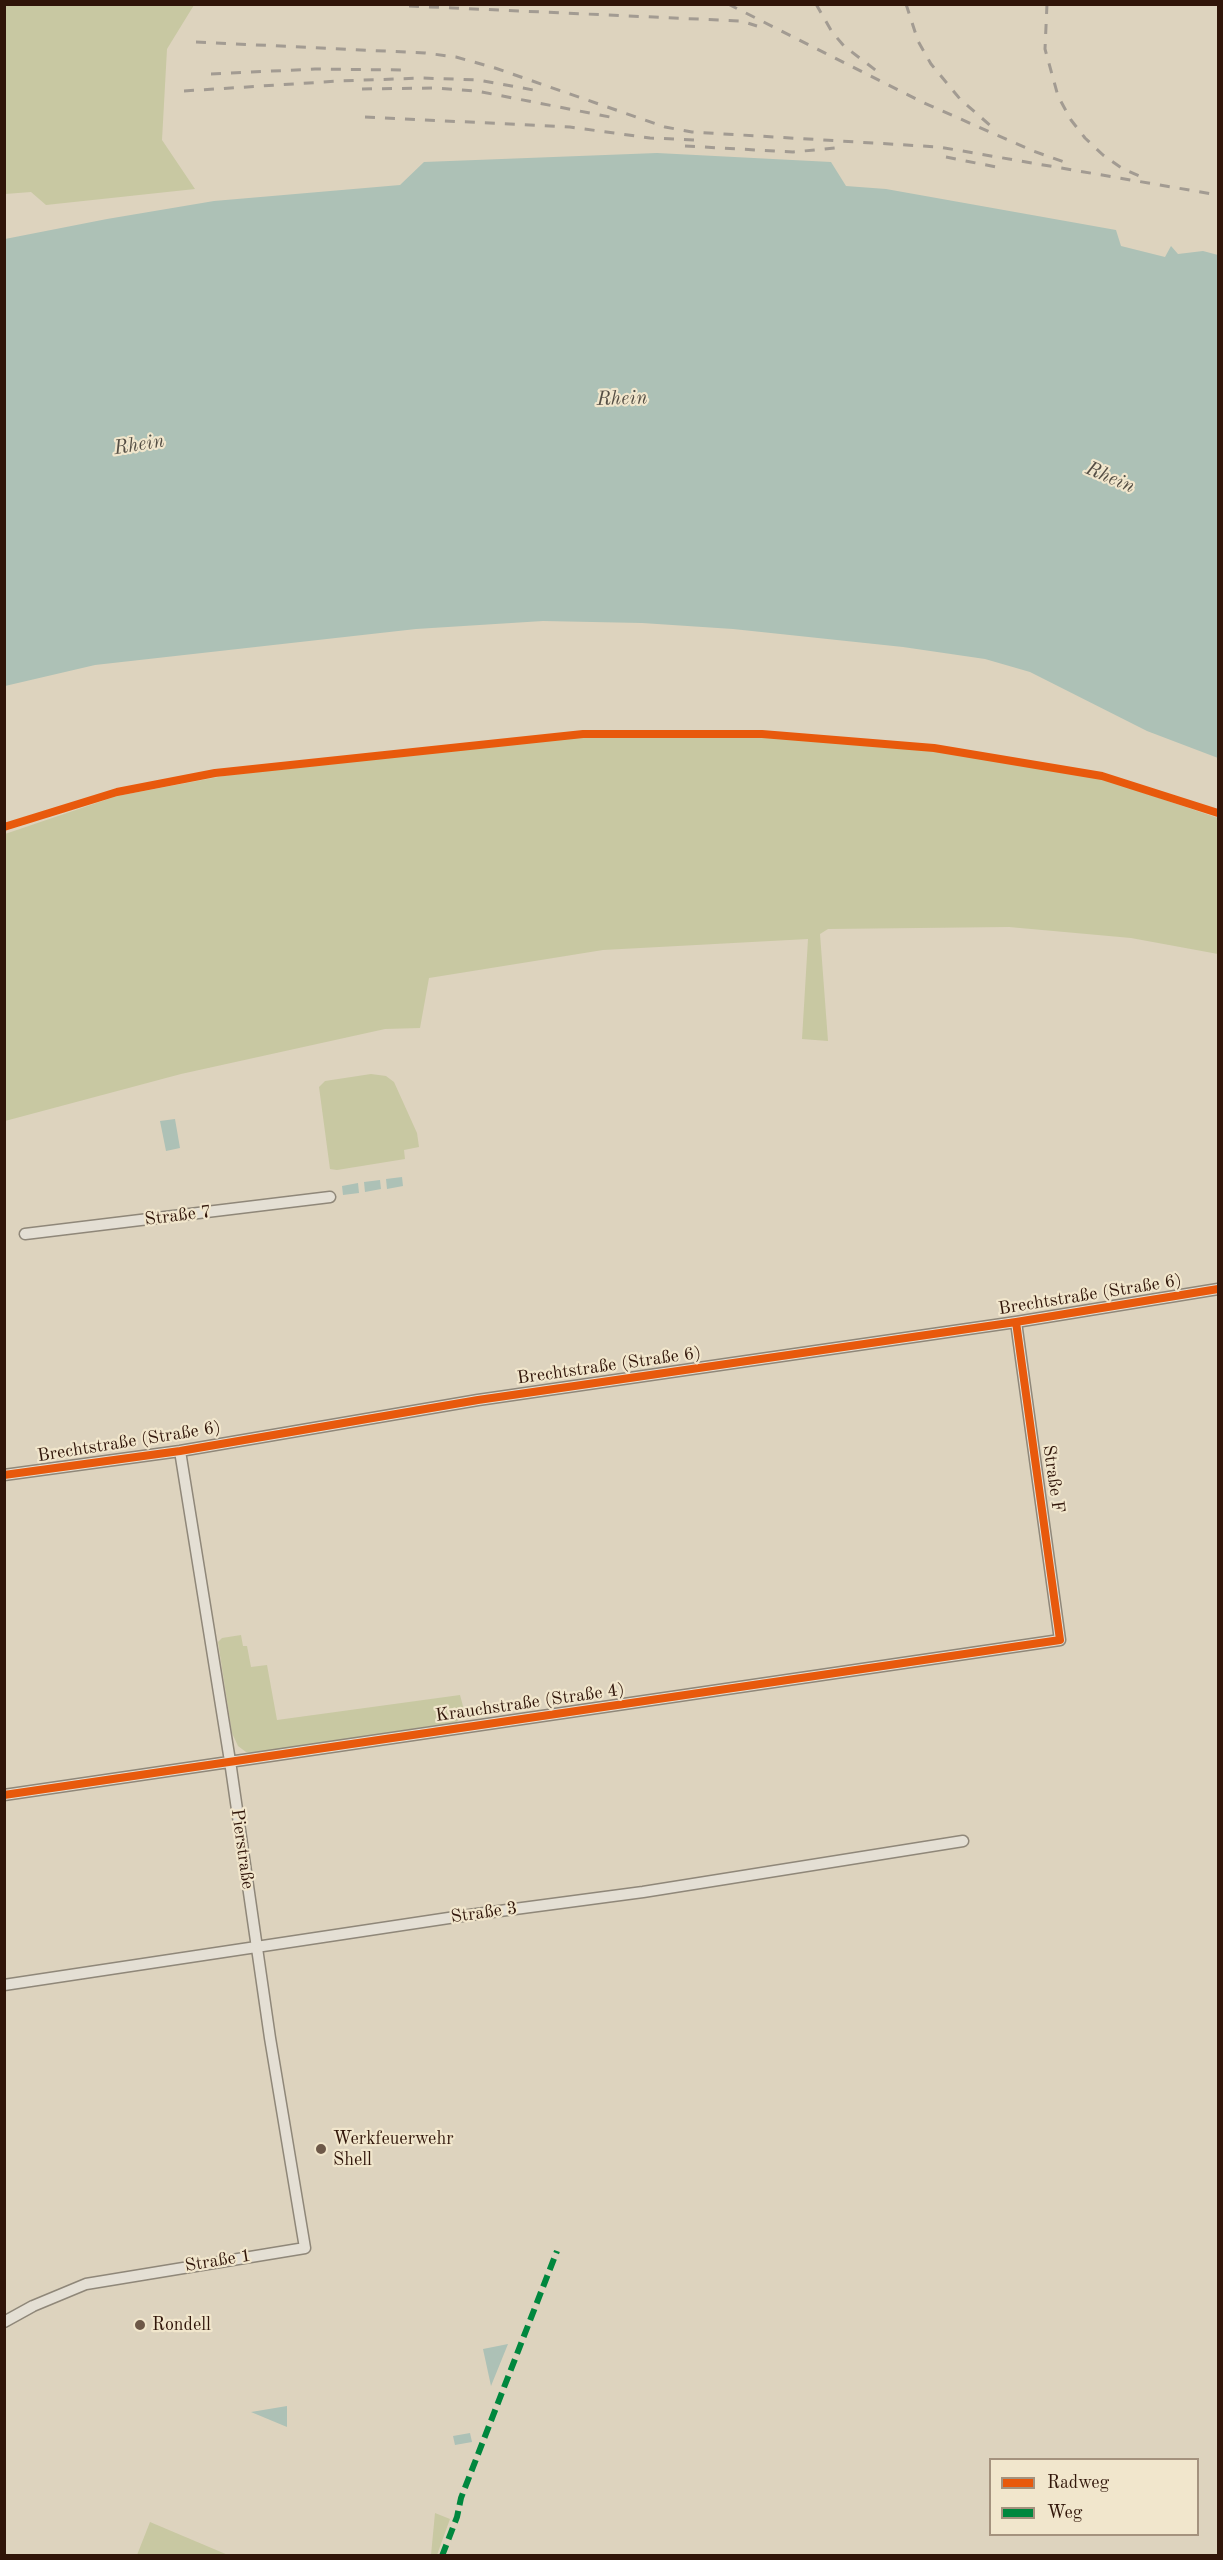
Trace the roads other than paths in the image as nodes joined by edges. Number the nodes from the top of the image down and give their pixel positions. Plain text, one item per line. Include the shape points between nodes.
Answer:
1 (330, 1197) dead end
2 (26, 1234) dead end
3 (1218, 1289) edge
4 (1016, 1322) junction
5 (180, 1450) junction
6 (4, 1476) edge
7 (1060, 1640) joint
8 (230, 1761) junction
9 (4, 1795) edge
10 (963, 1841) dead end
11 (257, 1946) junction
12 (4, 1985) edge
13 (305, 2248) joint
14 (4, 2322) edge

1 - 2 street, Straße 7
3 - 4 street, Brechtstraße (Straße 6)
4 - 5 street, Brechtstraße (Straße 6) via 478,1400
4 - 7 street, Straße F
5 - 6 street, Brechtstraße (Straße 6)
5 - 8 street, Pierstraße
7 - 8 street, Krauchstraße (Straße 4)
8 - 9 street, Krauchstraße (Straße 4)
8 - 11 street, Pierstraße
10 - 11 street, Straße 3 via 655,1890
11 - 12 street, Straße 3
11 - 13 street, Pierstraße
13 - 14 street, Straße 1 via 86,2284

